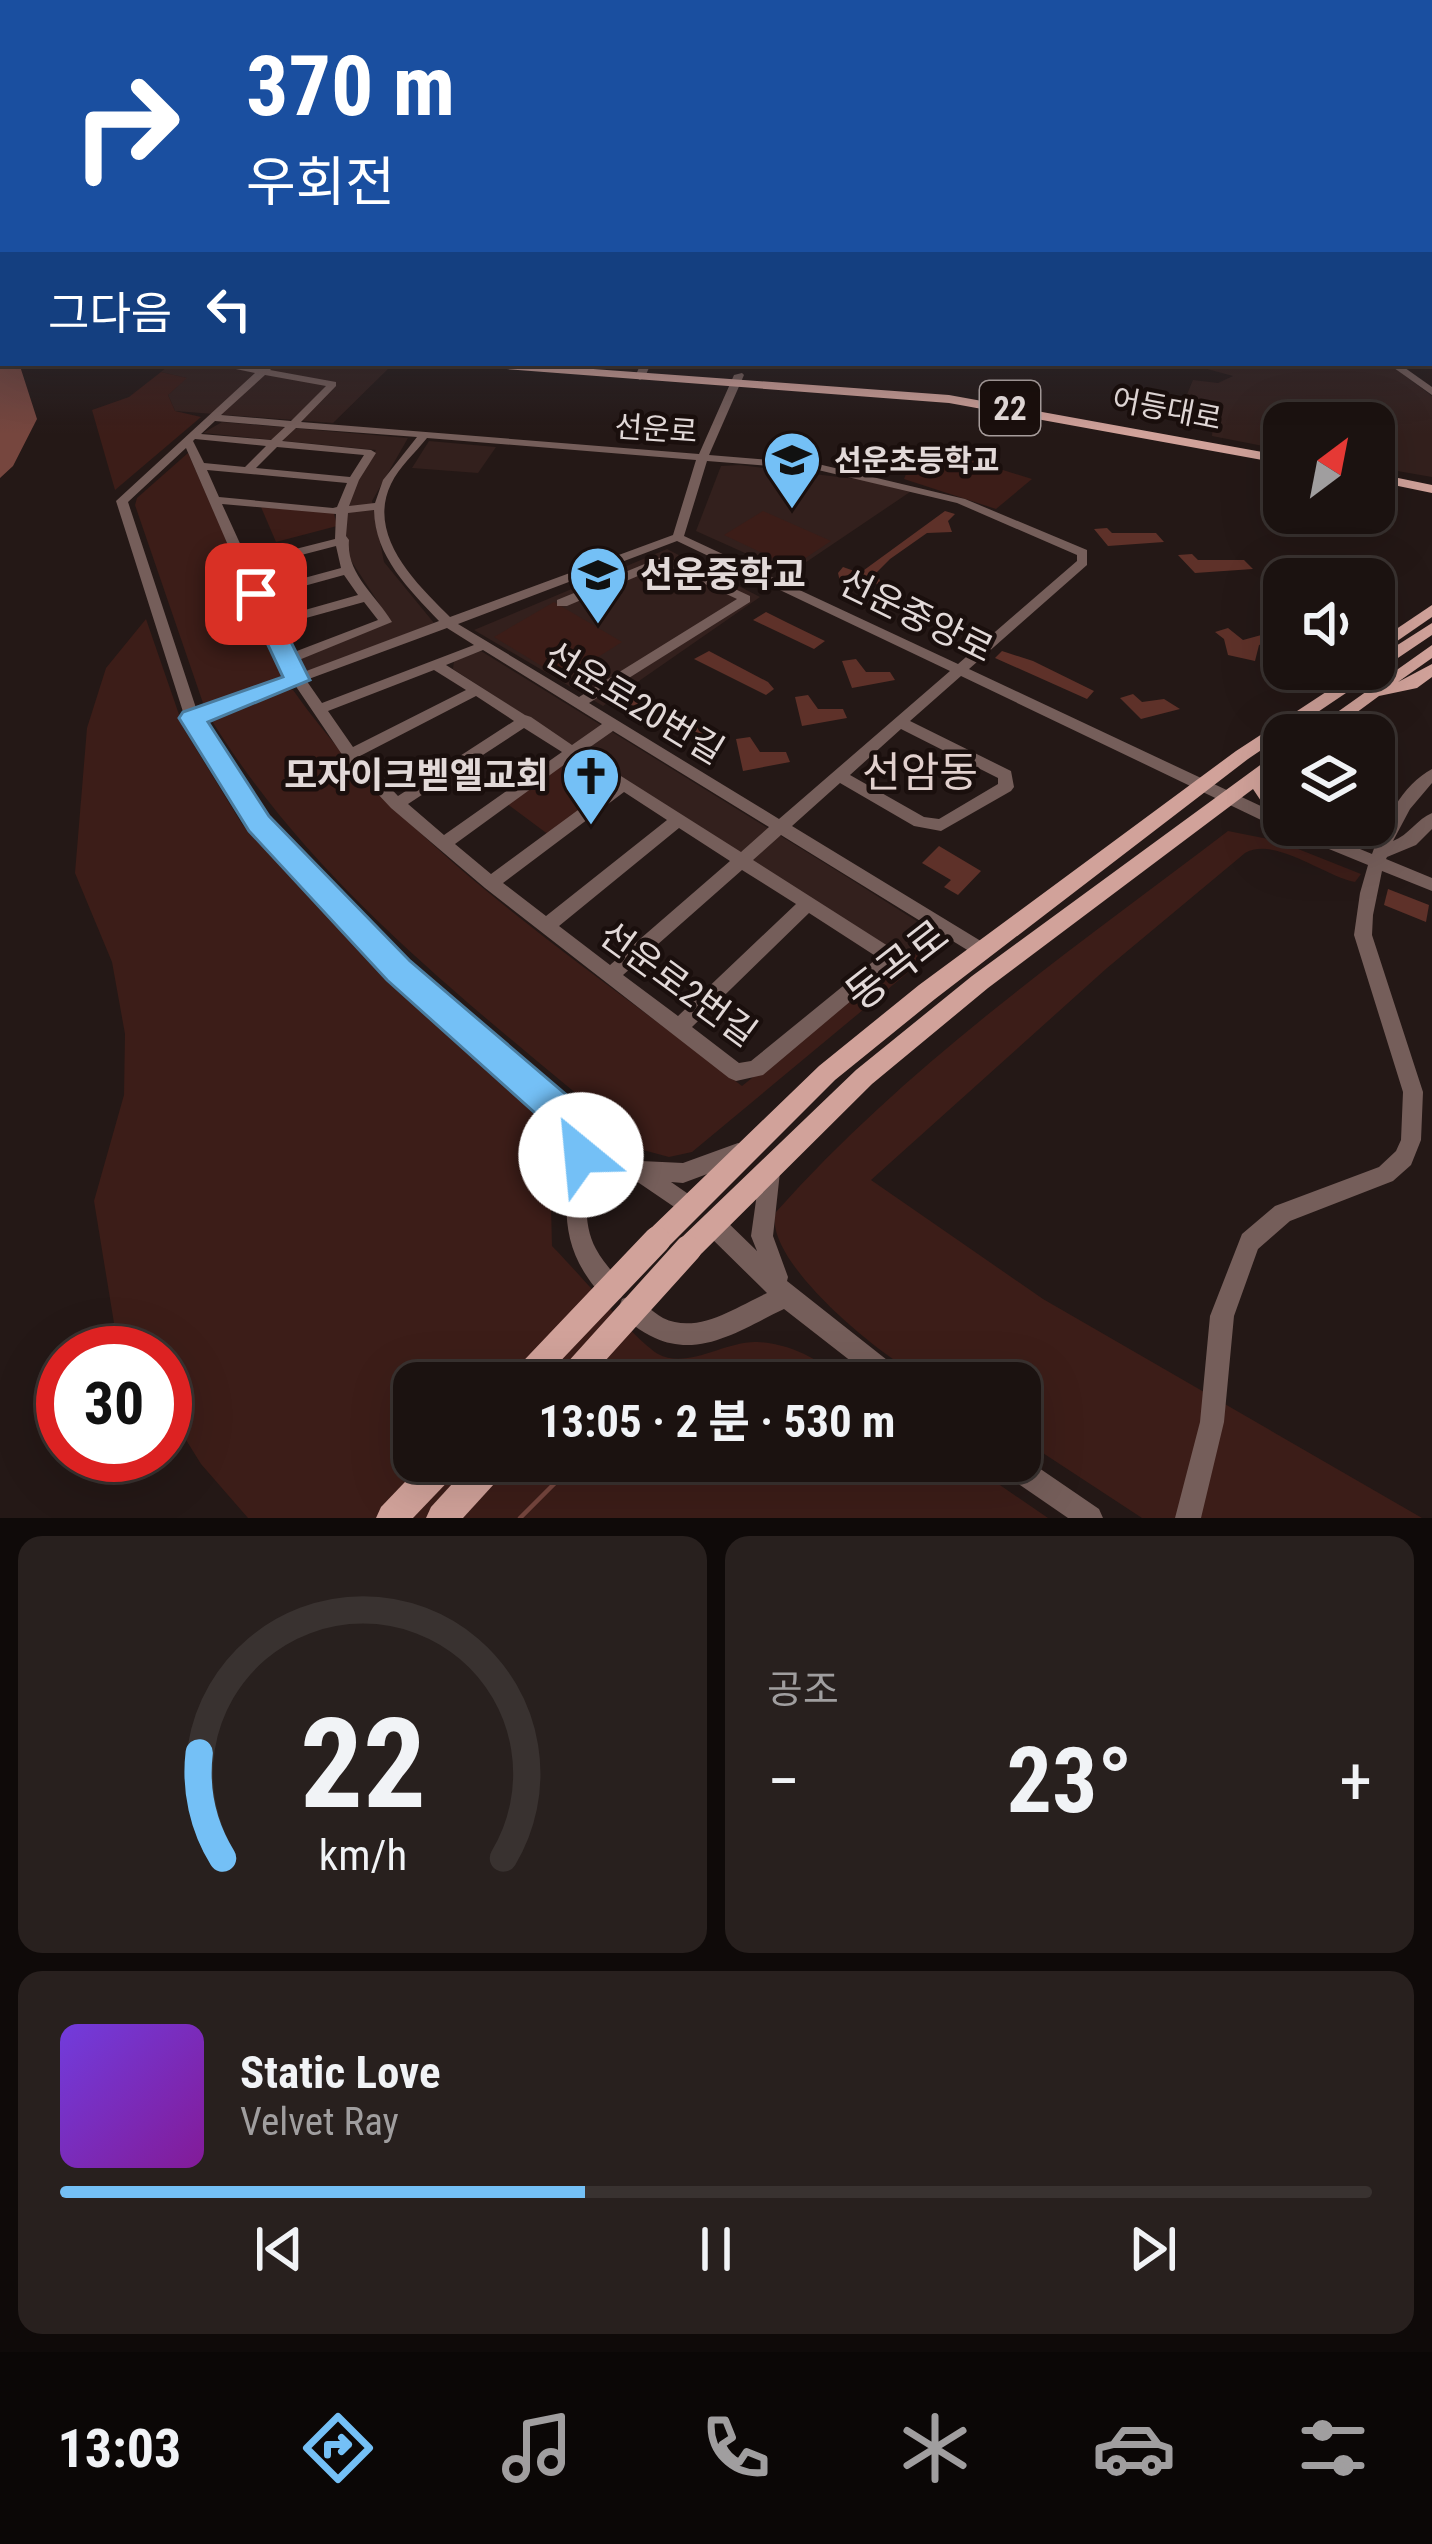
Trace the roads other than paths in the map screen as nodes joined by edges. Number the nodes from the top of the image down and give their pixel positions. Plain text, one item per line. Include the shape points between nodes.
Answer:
1 (227, 366) edge
2 (269, 366) edge
3 (555, 366) edge
4 (611, 366) edge
5 (1396, 366) edge
6 (644, 369) edge
7 (261, 373) junction
8 (735, 379) junction
9 (1432, 392) edge
10 (215, 418) junction
11 (293, 424) junction
12 (424, 435) junction
13 (192, 439) junction
14 (275, 442) junction
15 (1263, 453) edge
16 (703, 456) junction
17 (200, 466) junction
18 (248, 471) junction
19 (350, 479) junction
20 (1395, 479) edge
21 (1432, 486) edge
22 (218, 500) junction
23 (380, 506) junction
24 (340, 510) junction
25 (678, 537) junction
26 (343, 540) junction
27 (243, 566) junction
28 (347, 570) junction
29 (256, 595) junction
30 (366, 597) junction
31 (562, 603) dead end
32 (1432, 610) edge
33 (448, 623) junction
34 (269, 624) junction
35 (1432, 628) edge
36 (1395, 637) edge
37 (482, 646) junction
38 (1432, 650) edge
39 (1395, 653) edge
40 (285, 661) junction
41 (435, 664) junction
42 (1432, 669) edge
43 (954, 671) junction
44 (297, 680) junction
45 (477, 690) junction
46 (1327, 690) edge
47 (1339, 690) edge
48 (1372, 693) junction
49 (578, 704) junction
50 (318, 710) junction
51 (1300, 714) edge
52 (1301, 714) edge
53 (1343, 714) edge
54 (192, 718) junction
55 (526, 720) junction
56 (901, 722) junction
57 (612, 724) junction
58 (1263, 741) edge
59 (573, 752) junction
60 (350, 755) junction
61 (1263, 772) edge
62 (1432, 773) edge
63 (838, 775) junction
64 (1255, 778) junction
65 (623, 785) junction
66 (1199, 788) junction
67 (1263, 790) edge
68 (1408, 797) junction
69 (1224, 799) junction
70 (397, 804) junction
71 (1263, 815) edge
72 (678, 820) junction
73 (1430, 820) edge
74 (779, 826) junction
75 (444, 843) junction
76 (1348, 846) edge
77 (1382, 858) junction
78 (741, 860) junction
79 (491, 883) junction
80 (1432, 885) edge
81 (809, 902) junction
82 (546, 926) junction
83 (983, 951) junction
84 (611, 975) junction
85 (679, 1027) junction
86 (584, 1133) junction
87 (766, 1133) junction
88 (617, 1160) junction
89 (771, 1167) junction
90 (689, 1207) junction
91 (713, 1224) junction
92 (786, 1296) junction
93 (540, 1362) edge
94 (586, 1362) edge
95 (871, 1362) edge
96 (426, 1482) edge
97 (475, 1482) edge
98 (1037, 1482) edge
99 (392, 1518) edge
100 (442, 1518) edge
101 (1090, 1518) edge
102 (1188, 1518) edge

1 - 7 street
2 - 7 street
3 - 6 main road, 어등대로 / 22
4 - 6 main road, 어등대로 / 22
5 - 9 street
6 - 8 main road, 어등대로 / 22
7 - 10 street
7 - 11 street via 333,384
8 - 15 main road, 어등대로 / 22 via 992,406
8 - 16 street
10 - 11 street, 선운로
10 - 13 street
11 - 12 street, 선운로
11 - 14 street
12 - 16 street, 선운로
12 - 23 street
13 - 14 street
13 - 17 street, 선운로2번길
13 - 54 street via 122,501
14 - 18 street
14 - 19 street via 370,451
16 - 25 street
16 - 43 street, 선운로 via 885,479 1080,550 1083,562
17 - 18 street
17 - 22 street, 선운로2번길
18 - 19 street
19 - 24 street
20 - 21 main road
22 - 24 street
22 - 27 street, 선운로2번길
23 - 24 street
23 - 33 street, 선운로20번길 via 391,560
24 - 26 street
25 - 33 street
25 - 43 street, 선운중앙로
26 - 27 street
26 - 28 street
27 - 29 street, 선운로2번길
28 - 29 street
28 - 30 street
29 - 34 street, 선운로2번길
30 - 34 street
30 - 40 street via 386,619 382,626
31 - 49 street via 664,560 746,599
32 - 36 main road
33 - 37 street, 선운로20번길
33 - 44 street
34 - 40 street, 선운로2번길
35 - 39 main road, 동곡로
37 - 41 street
37 - 49 street, 선운로20번길
38 - 48 main road
40 - 44 street, 선운로2번길
41 - 45 street, 선운로2번길
41 - 50 street
42 - 48 main road via 1411,684
43 - 56 street
43 - 66 street, 선운중앙로
44 - 50 street, 선운로2번길
44 - 54 street
45 - 55 street, 선운로2번길
45 - 60 street
46 - 51 main road
47 - 52 main road, 동곡로
48 - 53 main road
49 - 57 street, 선운로20번길
50 - 60 street, 선운로2번길
54 - 86 street via 259,823 399,970
55 - 59 street, 선운로2번길
55 - 70 street
56 - 63 street
56 - 63 street via 1006,775 1006,788 941,825 920,822
57 - 59 street
57 - 74 street, 선운로20번길
58 - 66 main road, 동곡로
59 - 65 street, 선운로2번길
59 - 75 street
60 - 70 street, 선운로2번길
61 - 64 main road, 동곡로
62 - 68 street
63 - 74 street
64 - 67 main road
64 - 69 main road, 동곡로
65 - 72 street, 선운로2번길
65 - 79 street
66 - 69 street, 선운중앙로
66 - 83 main road, 동곡로
68 - 73 street
68 - 77 street
69 - 71 street, 선운중앙로
69 - 89 main road, 동곡로 via 980,982
70 - 75 street, 선운로2번길
72 - 78 street, 선운로2번길
72 - 82 street
73 - 77 street
74 - 78 street
74 - 83 street, 선운로20번길
75 - 79 street, 선운로2번길
76 - 77 street, 선운중앙로
77 - 80 street, 선운중앙로
77 - 102 street via 1363,935 1413,1092 1411,1140 1386,1174 1283,1214 1250,1241 1222,1316 1212,1422
78 - 81 street, 선운로2번길
78 - 84 street
79 - 82 street, 선운로2번길
81 - 85 street
81 - 85 street, 선운로2번길 via 882,951 884,963 747,1072 736,1072
82 - 84 street, 선운로2번길
83 - 87 main road, 동곡로 via 826,1073
84 - 85 street, 선운로2번길
86 - 88 street
86 - 92 street via 579,1249 645,1322 670,1336 698,1336
87 - 88 street via 730,1159 683,1173
87 - 90 main road, 동곡로
88 - 90 street
89 - 91 main road, 동곡로
89 - 92 street via 762,1236
90 - 93 main road, 동곡로, bridge
91 - 92 street
91 - 94 main road, 동곡로, bridge
92 - 95 street
96 - 99 main road
97 - 100 main road
98 - 101 street

